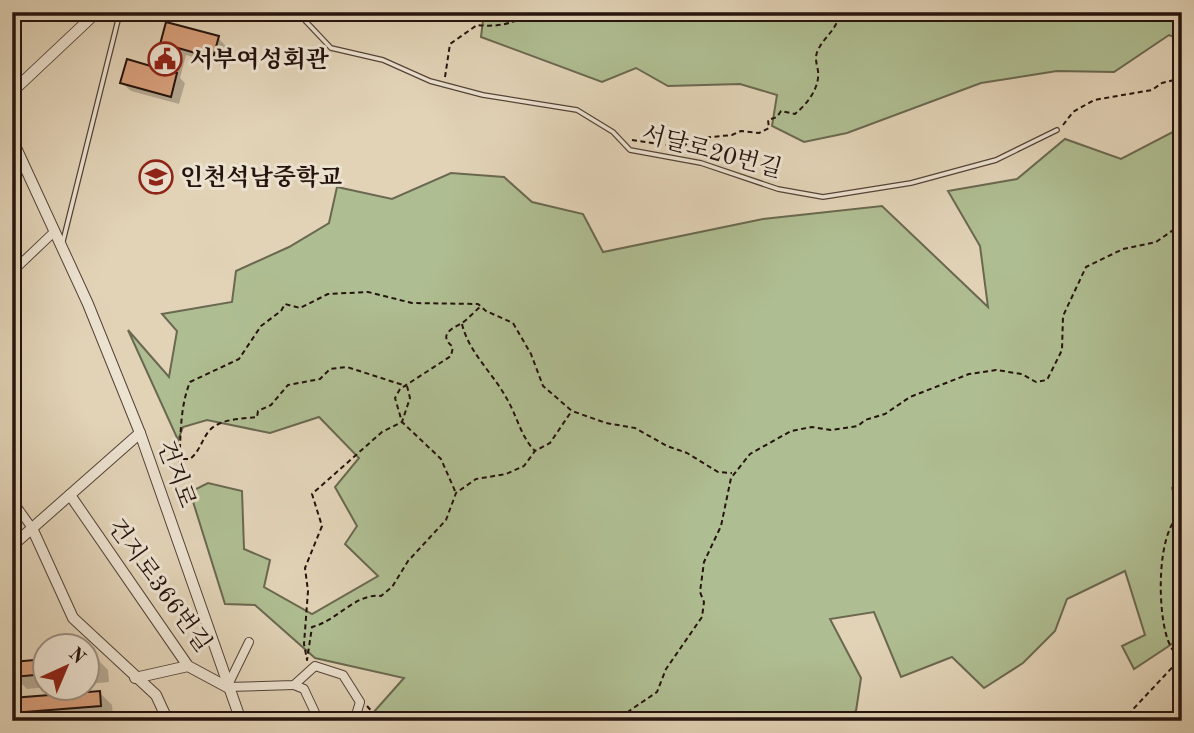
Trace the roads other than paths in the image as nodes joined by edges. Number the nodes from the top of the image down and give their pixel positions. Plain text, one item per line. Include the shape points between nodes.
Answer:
1 (97, 12) edge
2 (120, 12) edge
3 (297, 12) edge
4 (12, 92) edge
5 (1057, 130) road end
6 (12, 139) edge
7 (54, 232) junction
8 (61, 247) junction
9 (12, 272) edge
10 (141, 433) junction
11 (69, 495) junction
12 (12, 500) edge
13 (32, 528) junction
14 (12, 546) edge
15 (249, 642) dead end
16 (188, 666) junction
17 (135, 678) junction
18 (294, 685) junction
19 (227, 687) junction
20 (356, 715) dead end
21 (168, 721) edge
22 (241, 721) edge
23 (319, 721) edge

1 - 4 street
2 - 8 lane
3 - 5 lane, 서달로20번길 via 327,46 383,60 443,85 577,110 613,132 630,150 701,163 778,189 823,197 911,183 996,160
6 - 7 street, 건지로
7 - 8 street, 건지로
7 - 9 street
8 - 10 street, 건지로
10 - 11 street
10 - 19 street, 건지로
11 - 13 street
11 - 16 street, 건지로366번길
12 - 13 street
13 - 14 street
13 - 17 street via 73,618
15 - 19 street
16 - 17 street
16 - 19 street, 건지로366번길
17 - 21 street via 156,695
18 - 19 street
18 - 20 street via 315,666 343,675 360,702
18 - 23 street via 304,689
19 - 22 street, 건지로

